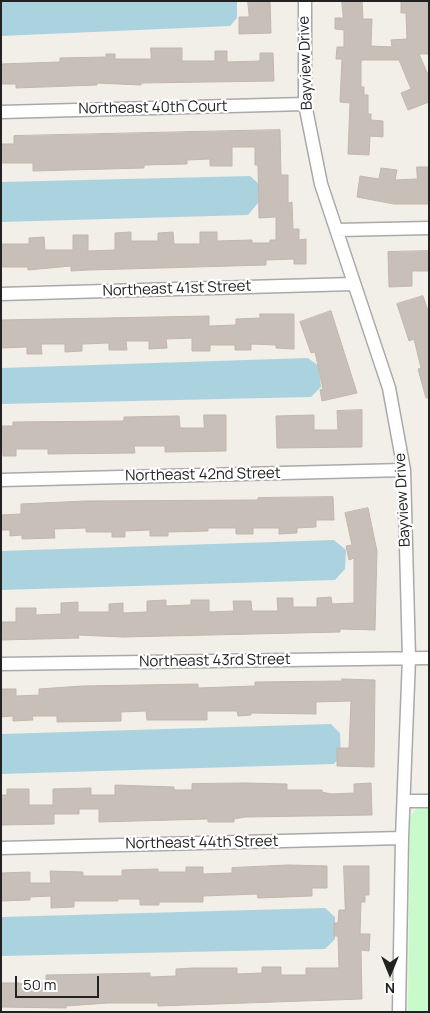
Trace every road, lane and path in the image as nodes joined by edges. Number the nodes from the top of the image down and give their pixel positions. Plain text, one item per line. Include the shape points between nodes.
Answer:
1 (305, 1) edge
2 (306, 104) junction
3 (1, 112) edge
4 (429, 228) edge
5 (337, 230) junction
6 (353, 284) junction
7 (1, 294) edge
8 (404, 470) junction
9 (1, 480) edge
10 (409, 658) junction
11 (429, 658) edge
12 (1, 664) edge
13 (429, 801) edge
14 (405, 802) junction
15 (402, 838) junction
16 (1, 848) edge
17 (399, 1012) edge

1 - 2 street, Bayview Drive
2 - 3 street, Northeast 40th Court
2 - 5 street, Bayview Drive via 321,184
4 - 5 street
5 - 6 street, Bayview Drive
6 - 7 street, Northeast 41st Street
6 - 8 street, Bayview Drive via 389,388
8 - 9 street, Northeast 42nd Street
8 - 10 street, Bayview Drive
10 - 11 street, Northeast 43rd Street
10 - 12 street, Northeast 43rd Street
10 - 14 street, Bayview Drive
13 - 14 street
14 - 15 street, Bayview Drive
15 - 16 street, Northeast 44th Street
15 - 17 street, Bayview Drive

